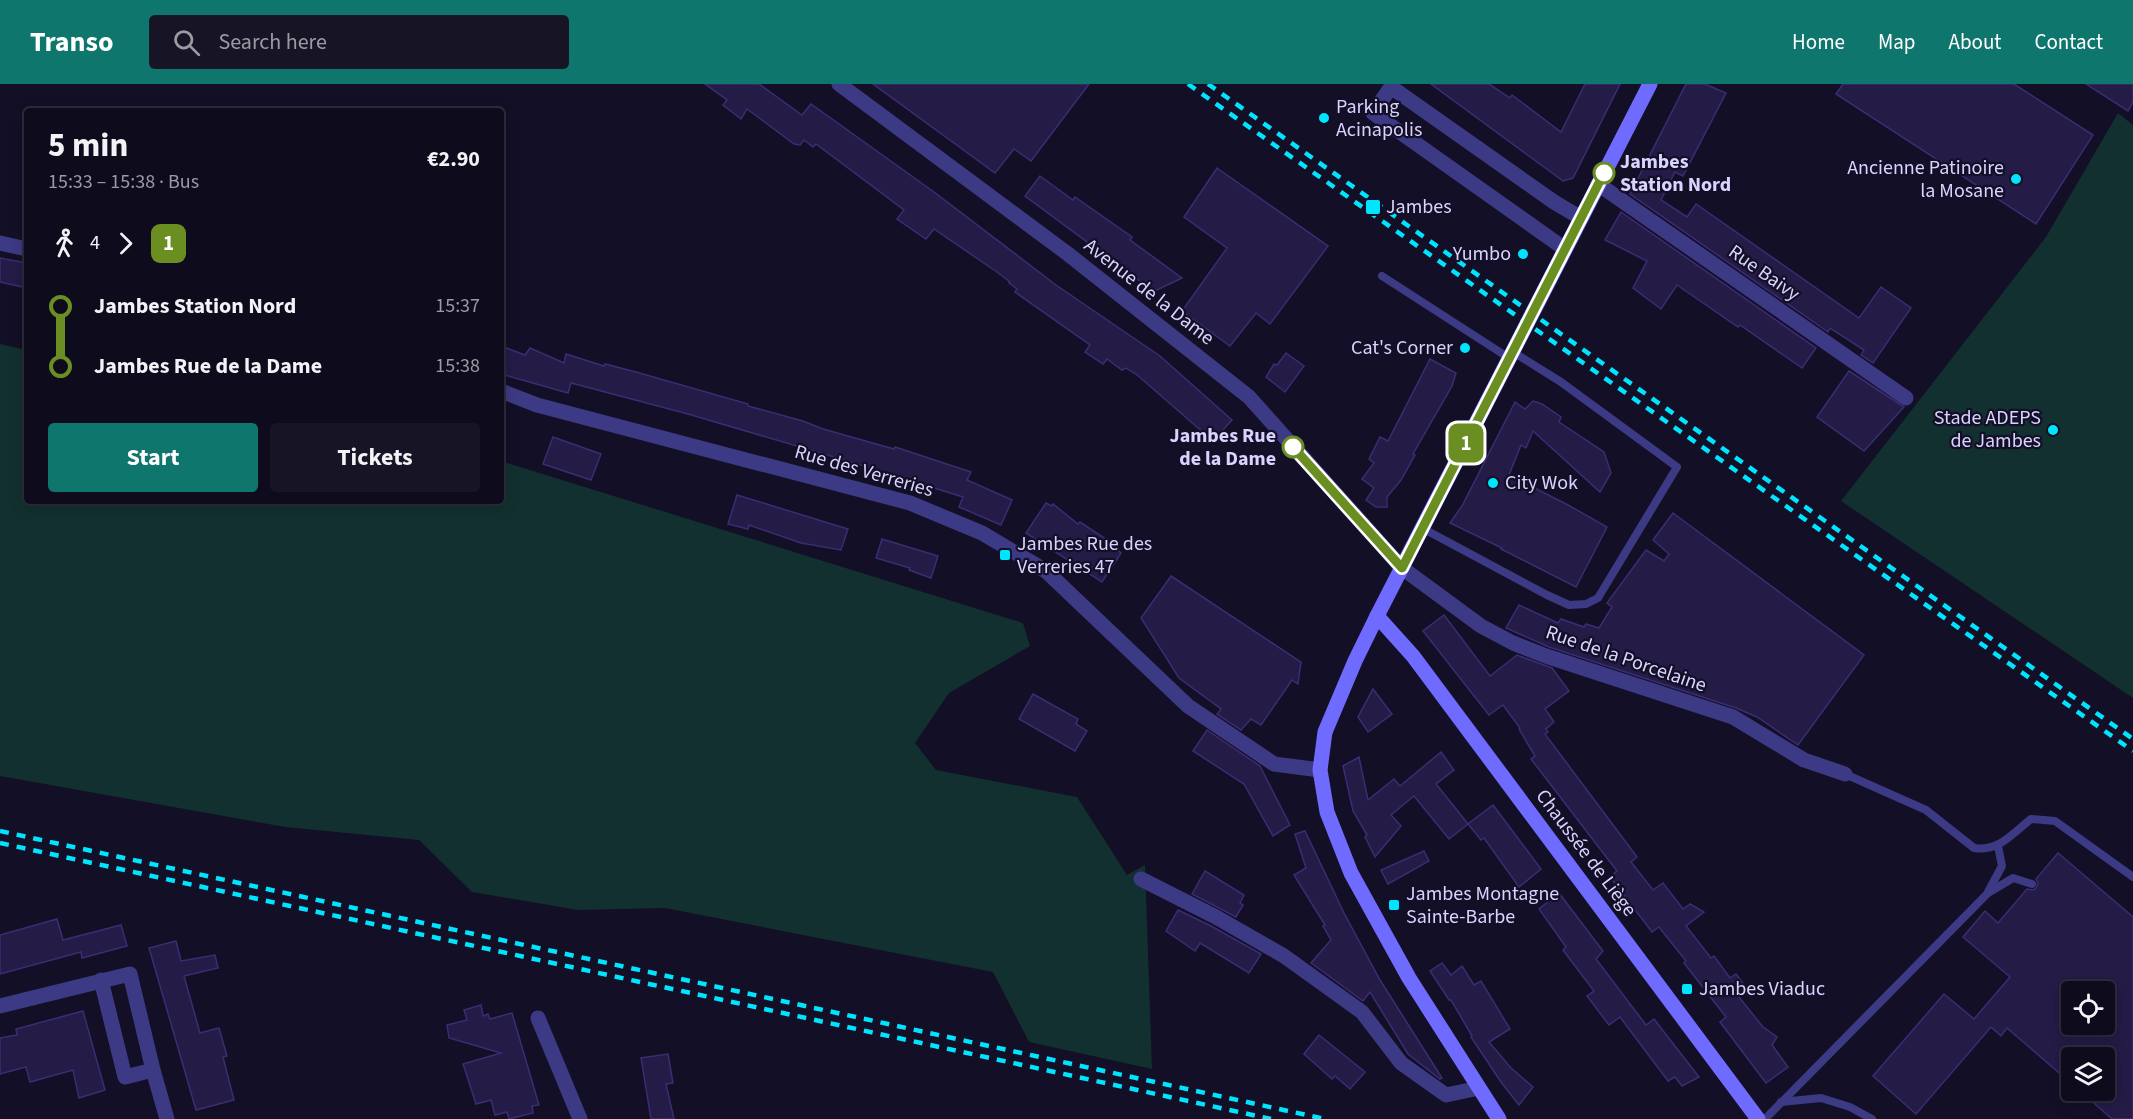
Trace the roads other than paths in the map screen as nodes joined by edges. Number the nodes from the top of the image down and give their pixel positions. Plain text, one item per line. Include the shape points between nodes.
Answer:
1 (839, 84) edge
2 (1650, 84) edge
3 (1390, 86) edge
4 (1598, 184) junction
5 (1581, 218) junction
6 (0, 243) edge
7 (24, 248) edge
8 (1565, 249) junction
9 (1383, 276) dead end
10 (1511, 355) junction
11 (504, 392) edge
12 (1906, 398) dead end
13 (1422, 528) junction
14 (1402, 568) junction
15 (1377, 616) junction
16 (1320, 770) junction
17 (1845, 774) joint
18 (1998, 846) junction
19 (2133, 877) edge
20 (1141, 879) dead end
21 (2032, 884) dead end
22 (1988, 893) junction
23 (101, 980) junction
24 (0, 1006) edge
25 (538, 1018) dead end
26 (153, 1070) junction
27 (1479, 1088) junction
28 (1781, 1102) junction
29 (166, 1119) edge
30 (580, 1119) edge
31 (1499, 1119) edge
32 (1758, 1119) edge
33 (1765, 1119) edge
34 (1872, 1119) edge

1 - 14 street, Avenue de la Dame via 1068,254 1249,397
2 - 4 main road
3 - 5 street
3 - 8 street via 1373,113
4 - 5 main road
4 - 12 street, Rue Baivy
5 - 8 main road
6 - 7 street
8 - 10 main road
9 - 10 lane
10 - 13 main road
10 - 13 lane via 1561,382 1677,467 1598,597 1586,604 1569,605 1547,595
11 - 16 street, Rue des Verreries via 537,405 910,502 982,533 1046,571 1188,706 1274,764
13 - 14 main road
14 - 15 main road
14 - 17 street, Rue de la Porcelaine via 1481,626 1513,643 1733,717 1804,760
15 - 16 main road via 1325,732
15 - 32 main road, Chaussée de Liège via 1413,656
16 - 27 main road via 1327,812 1351,873 1409,978
17 - 18 lane via 1926,810 1974,848
18 - 19 lane via 2031,819 2055,821
18 - 22 lane via 2002,866
20 - 27 street via 1284,956 1362,1012 1401,1063 1446,1095
21 - 22 lane via 2013,878
22 - 28 lane
23 - 24 street
23 - 26 street via 130,974
23 - 26 street via 125,1077
25 - 30 street
26 - 29 street
27 - 31 main road
28 - 33 lane
28 - 34 lane via 1821,1098

